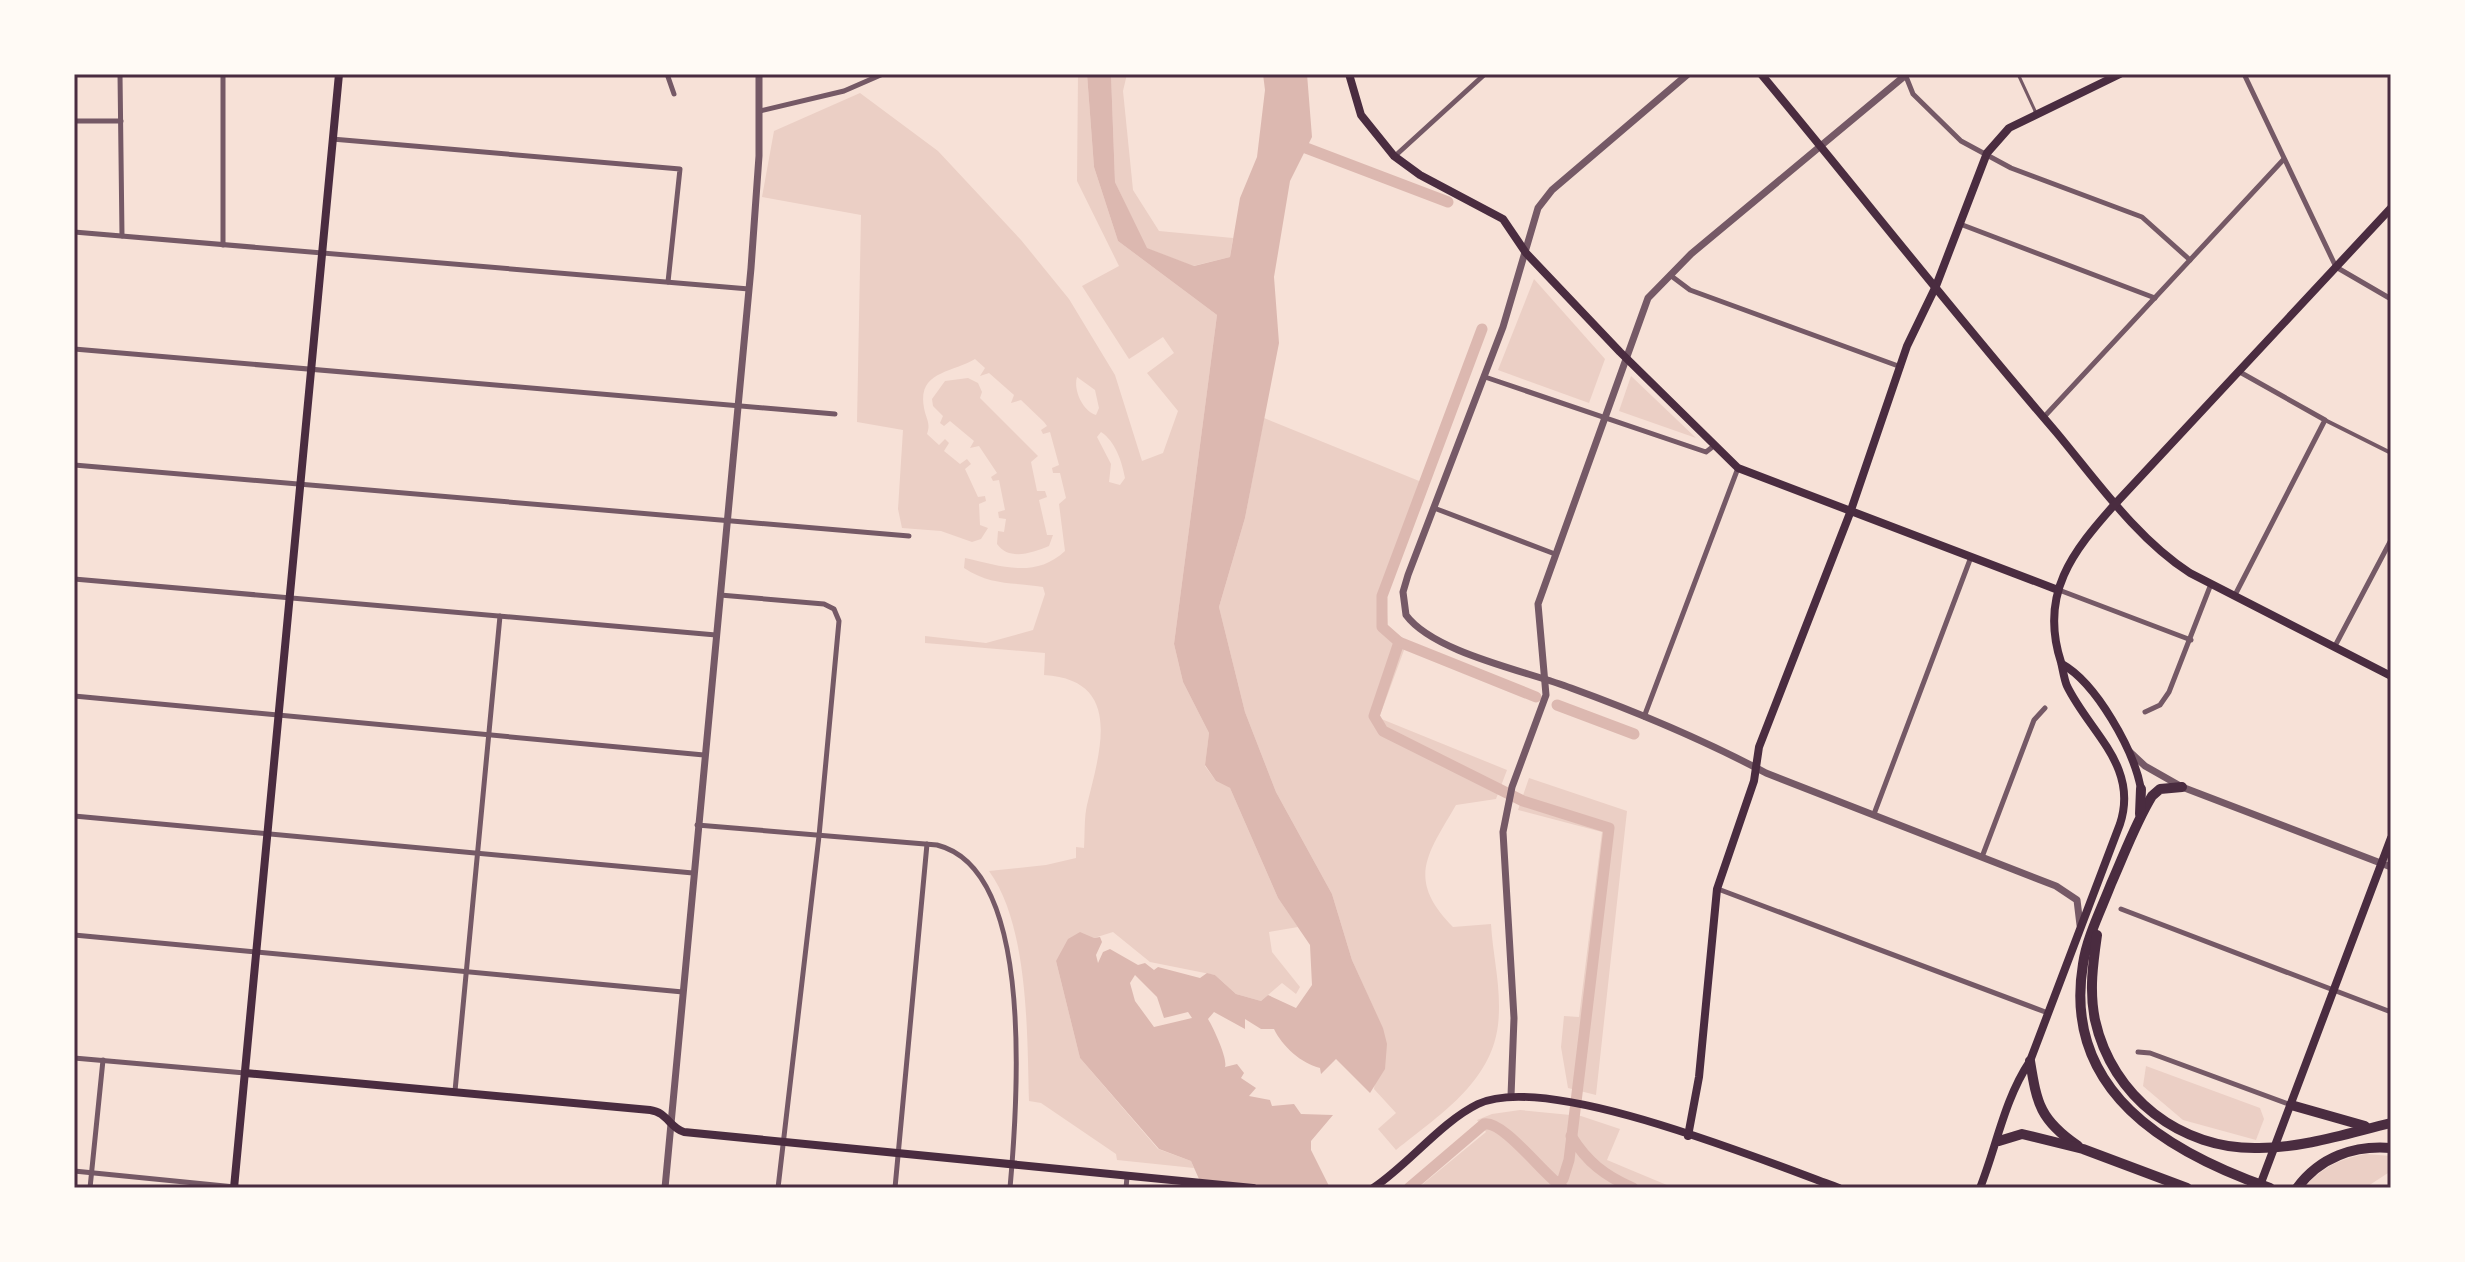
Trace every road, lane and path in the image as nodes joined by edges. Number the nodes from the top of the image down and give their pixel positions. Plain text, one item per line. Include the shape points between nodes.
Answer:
1 (120, 74) edge
2 (223, 74) edge
3 (339, 74) edge
4 (667, 74) edge
5 (759, 74) edge
6 (883, 74) edge
7 (1349, 74) edge
8 (1485, 74) edge
9 (1688, 74) edge
10 (1761, 74) edge
11 (2018, 74) edge
12 (2120, 74) edge
13 (2244, 74) edge
14 (1906, 75) edge
15 (674, 94) dead end
16 (760, 111) junction
17 (2036, 113) junction
18 (74, 121) edge
19 (121, 121) junction
20 (332, 139) junction
21 (1821, 146) junction
22 (1987, 153) junction
23 (1394, 156) junction
24 (2284, 159) junction
25 (2391, 208) edge
26 (1960, 224) junction
27 (74, 232) edge
28 (122, 236) junction
29 (223, 245) junction
30 (1526, 253) junction
31 (321, 254) junction
32 (2190, 260) junction
33 (2336, 267) junction
34 (1670, 275) junction
35 (668, 282) junction
36 (1936, 286) junction
37 (749, 289) junction
38 (2155, 298) junction
39 (2391, 299) edge
40 (74, 349) edge
41 (1626, 358) junction
42 (1901, 367) junction
43 (310, 368) junction
44 (2238, 371) junction
45 (1485, 377) junction
46 (738, 406) junction
47 (835, 414) dead end
48 (2043, 418) junction
49 (1604, 420) junction
50 (2325, 420) junction
51 (1715, 445) junction
52 (2391, 453) edge
53 (74, 465) edge
54 (1738, 468) junction
55 (299, 486) junction
56 (2116, 503) junction
57 (1434, 508) junction
58 (1850, 513) junction
59 (727, 521) junction
60 (909, 536) dead end
61 (2391, 540) edge
62 (1555, 554) junction
63 (1971, 557) junction
64 (74, 579) edge
65 (2211, 584) junction
66 (2058, 590) junction
67 (720, 595) junction
68 (2234, 596) junction
69 (289, 599) junction
70 (500, 616) junction
71 (716, 635) junction
72 (2191, 640) junction
73 (2335, 647) junction
74 (2062, 664) junction
75 (2391, 676) edge
76 (1546, 680) junction
77 (74, 696) edge
78 (2045, 708) dead end
79 (2145, 712) dead end
80 (278, 715) junction
81 (1644, 718) junction
82 (489, 736) junction
83 (2130, 752) junction
84 (704, 755) junction
85 (1755, 767) junction
86 (2182, 787) junction
87 (2141, 789) joint
88 (1874, 814) junction
89 (74, 816) edge
90 (697, 825) junction
91 (2136, 827) junction
92 (267, 834) junction
93 (819, 836) junction
94 (2391, 838) edge
95 (927, 844) junction
96 (478, 854) junction
97 (1981, 858) junction
98 (2381, 863) junction
99 (2391, 867) edge
100 (693, 873) junction
101 (1717, 889) junction
102 (2121, 909) dead end
103 (2100, 912) junction
104 (2080, 928) junction
105 (74, 935) edge
106 (256, 953) junction
107 (466, 972) junction
108 (2334, 991) junction
109 (683, 992) junction
110 (2391, 1012) edge
111 (2048, 1013) junction
112 (2138, 1052) dead end
113 (74, 1058) edge
114 (103, 1060) junction
115 (2030, 1061) junction
116 (245, 1073) junction
117 (455, 1091) junction
118 (1511, 1096) junction
119 (2291, 1105) junction
120 (671, 1122) junction
121 (2391, 1123) edge
122 (2391, 1130) edge
123 (1688, 1136) junction
124 (1999, 1141) junction
125 (783, 1142) junction
126 (2391, 1148) edge
127 (2083, 1149) junction
128 (898, 1153) junction
129 (1012, 1164) junction
130 (74, 1171) edge
131 (92, 1173) junction
132 (1127, 1177) junction
133 (1217, 1186) edge
134 (90, 1188) edge
135 (234, 1188) edge
136 (245, 1188) edge
137 (665, 1188) edge
138 (778, 1188) edge
139 (895, 1188) edge
140 (1010, 1188) edge
141 (1126, 1188) edge
142 (1253, 1188) edge
143 (1373, 1188) edge
144 (1839, 1188) edge
145 (1980, 1188) edge
146 (2187, 1188) edge
147 (2259, 1188) edge
148 (2270, 1188) edge
149 (2297, 1188) edge

1 - 19 street
2 - 29 street
3 - 20 main road
4 - 15 street
5 - 16 street
6 - 16 street via 844,91
7 - 23 main road via 1361,115
8 - 23 street
9 - 30 street via 1543,200
10 - 21 main road
11 - 17 lane
12 - 17 main road
13 - 24 street
14 - 21 street
14 - 22 street via 1913,94 1951,132
16 - 37 street
17 - 22 main road via 2009,128
18 - 19 street
19 - 28 street
20 - 31 main road
20 - 35 street via 680,169
21 - 34 street
21 - 36 main road
22 - 26 main road
22 - 32 street via 2011,168 2142,217
23 - 30 main road via 1493,211
24 - 32 street
24 - 33 street
25 - 33 main road
26 - 36 main road
26 - 38 street
27 - 28 street
28 - 29 street
29 - 31 street
30 - 41 main road
30 - 45 street
31 - 35 street
31 - 43 main road
32 - 38 street
33 - 39 street
33 - 44 main road
34 - 41 street via 1648,298
34 - 42 street via 1690,290
35 - 37 street
36 - 42 main road
36 - 48 main road
37 - 46 street
38 - 48 street
40 - 43 street
41 - 49 street
41 - 51 main road
42 - 58 main road
43 - 46 street
43 - 55 main road
44 - 50 street
44 - 56 main road
45 - 49 street
45 - 57 street
46 - 47 street
46 - 59 street
48 - 56 main road
49 - 51 street via 1706,452
49 - 62 street
50 - 52 street
50 - 68 street
51 - 54 main road
53 - 55 street
54 - 58 main road
54 - 81 street
55 - 59 street
55 - 69 main road
56 - 65 main road via 2178,566
56 - 66 main road via 2077,548
57 - 62 street
57 - 76 street via 1403,592 1406,615 1436,640
58 - 63 main road
58 - 85 main road
59 - 60 street
59 - 67 street
61 - 73 street
62 - 76 street via 1537,617
63 - 66 main road
63 - 88 street
64 - 69 street
65 - 68 main road
65 - 72 street
66 - 72 street
66 - 74 main road via 2053,628
67 - 71 street
67 - 93 street via 824,604 834,609 839,621
68 - 73 main road
69 - 70 street
69 - 80 main road
70 - 71 street
70 - 82 street
71 - 84 street
72 - 79 street via 2165,699
73 - 75 main road
74 - 83 main road via 2081,675
74 - 104 main road via 2066,685 2116,760 2125,792 2123,816
76 - 81 street
76 - 118 street via 1545,702 1512,787 1503,838 1514,1018
77 - 80 street
78 - 97 street via 2034,720
80 - 82 street
80 - 92 main road
81 - 85 street
82 - 84 street
82 - 96 street
83 - 86 street
83 - 87 main road
84 - 90 street
85 - 88 street
85 - 101 main road
86 - 91 highway via 2160,789
86 - 98 street
87 - 91 highway
88 - 97 street
89 - 92 street
90 - 93 street
90 - 100 street
91 - 103 highway
92 - 96 street
92 - 106 main road
93 - 95 street
93 - 125 street
94 - 98 main road
95 - 128 street
95 - 129 street via 948,848 973,865 1003,935 1015,1009 1018,1097
96 - 100 street
96 - 107 street
97 - 104 street via 2072,895 2079,904
98 - 99 street
98 - 108 main road
100 - 109 street
101 - 111 street
101 - 123 main road via 1699,1077
102 - 108 street
103 - 121 highway via 2093,1005 2110,1061 2158,1117 2225,1146 2285,1146
103 - 148 highway via 2080,983 2091,1055 2106,1084 2134,1115 2177,1147
104 - 111 main road
105 - 106 street
106 - 107 street
106 - 116 main road
107 - 109 street
107 - 117 street
108 - 110 street
108 - 119 main road
109 - 120 street
111 - 115 main road
112 - 119 street
113 - 114 street
114 - 116 street
114 - 131 street
115 - 124 main road via 2002,1119
115 - 127 highway via 2043,1113 2058,1132
116 - 117 main road
116 - 135 main road
117 - 120 main road via 658,1111
118 - 123 main road via 1561,1100
118 - 143 main road via 1475,1106
119 - 122 highway
119 - 147 main road
120 - 125 main road via 684,1132
120 - 137 street
123 - 144 main road
124 - 127 highway via 2022,1134
124 - 145 main road
125 - 128 main road
125 - 138 street
126 - 149 highway via 2337,1155
127 - 146 highway
128 - 129 main road
128 - 139 street
129 - 132 main road
129 - 140 street
130 - 131 street
131 - 134 street
131 - 135 street
132 - 133 main road
132 - 141 street
133 - 142 main road
135 - 136 street

